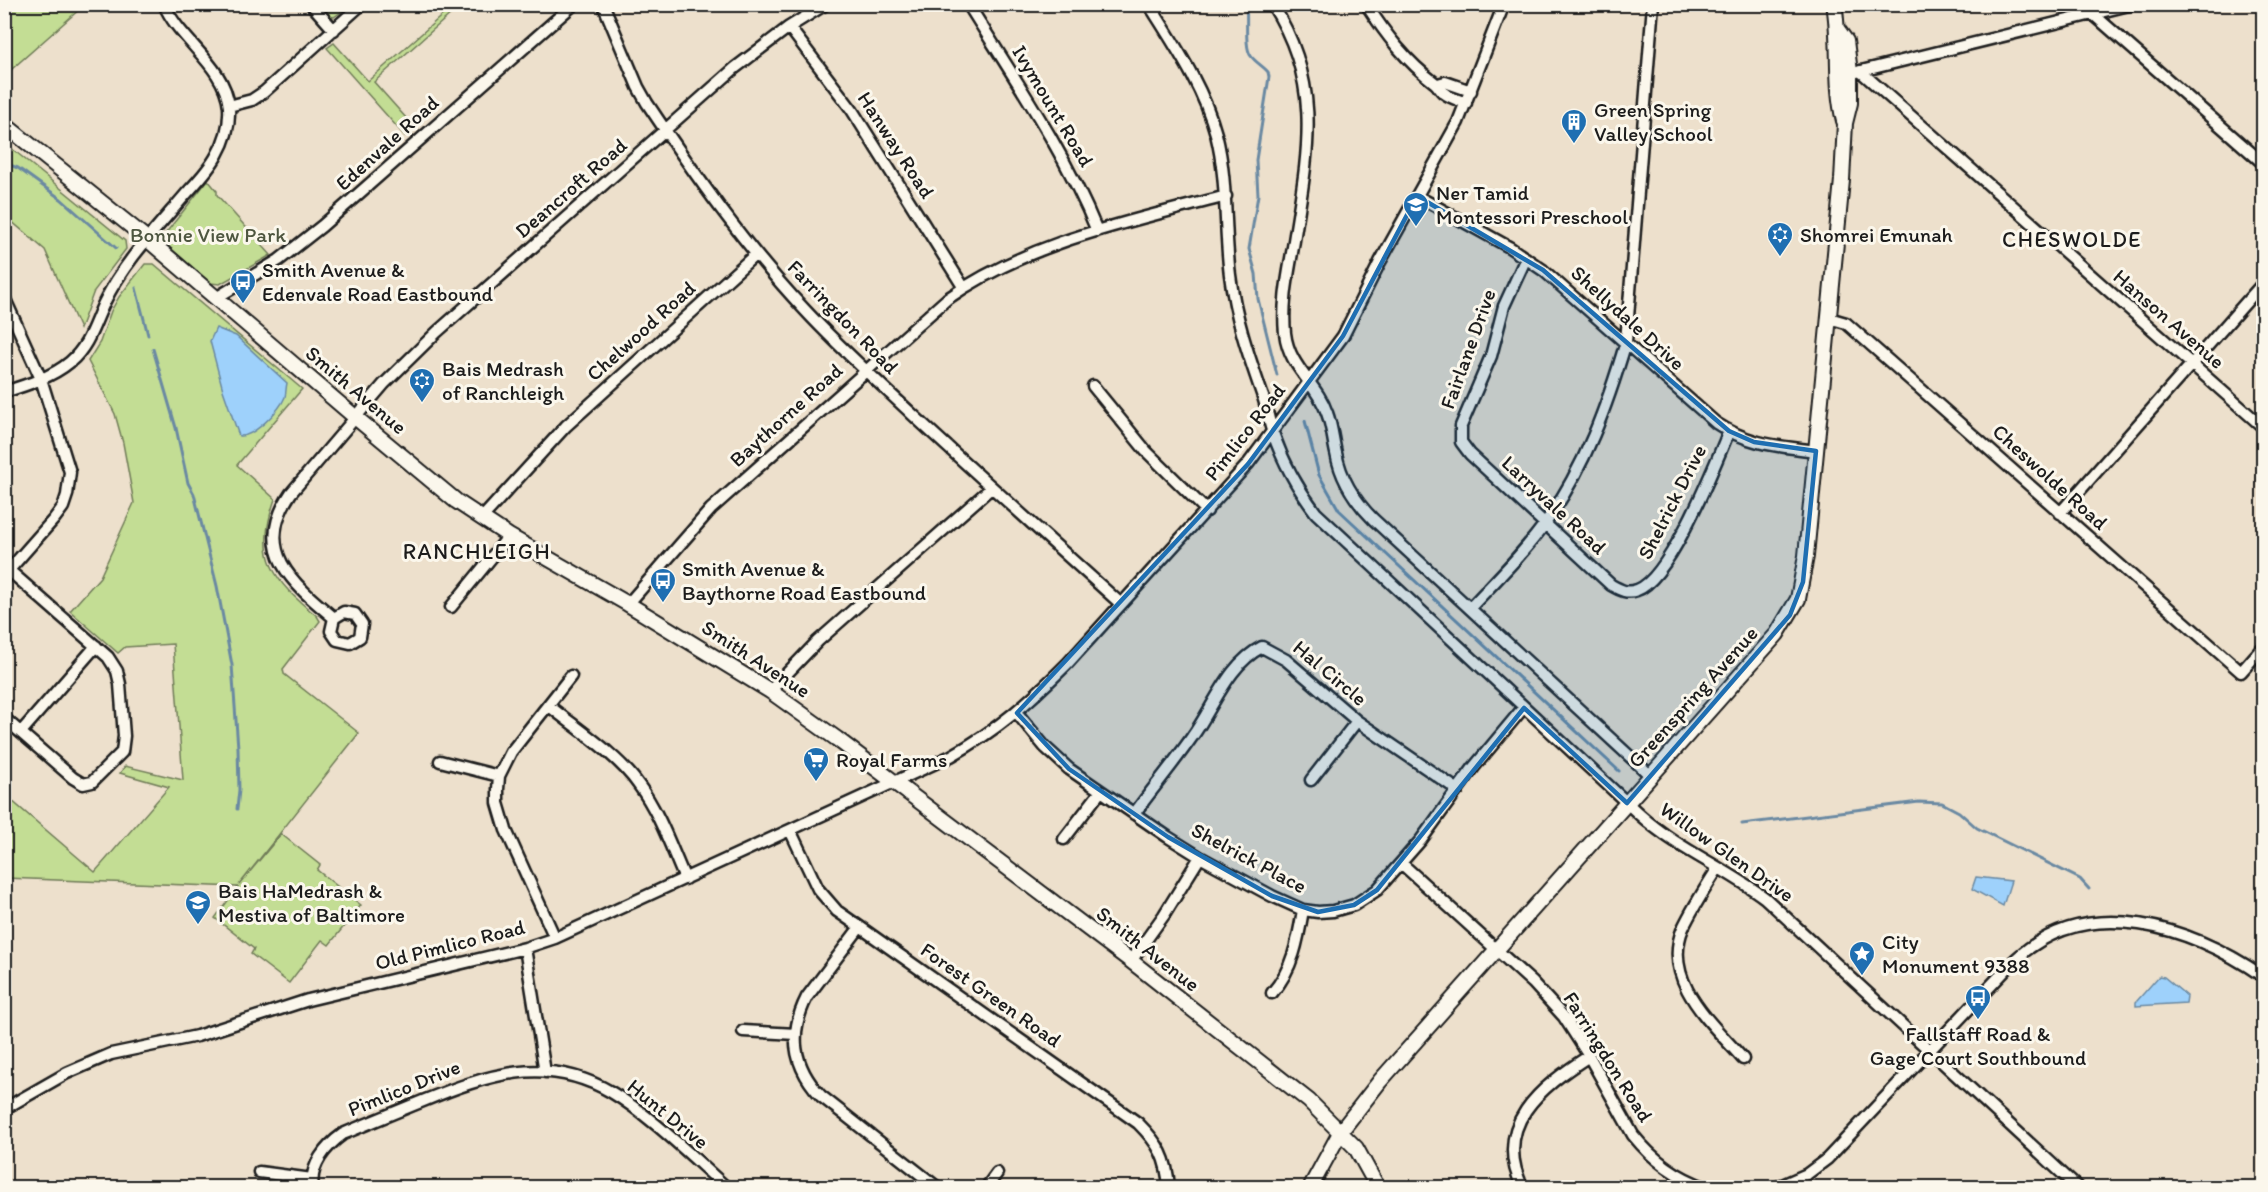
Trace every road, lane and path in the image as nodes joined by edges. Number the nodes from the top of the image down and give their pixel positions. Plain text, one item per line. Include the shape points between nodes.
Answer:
1 (164, 4) edge
2 (311, 4) edge
3 (362, 4) edge
4 (574, 4) edge
5 (603, 4) edge
6 (826, 4) edge
7 (968, 4) edge
8 (1149, 4) edge
9 (1272, 4) edge
10 (1366, 4) edge
11 (1504, 4) edge
12 (1653, 4) edge
13 (1834, 4) edge
14 (2133, 4) edge
15 (2093, 14) junction
16 (789, 27) junction
17 (334, 30) junction
18 (1849, 72) junction
19 (1438, 84) junction
20 (1471, 91) junction
21 (1466, 104) junction
22 (229, 106) junction
23 (4, 124) edge
24 (665, 131) junction
25 (2264, 164) edge
26 (1226, 196) junction
27 (1417, 196) junction
28 (1097, 231) junction
29 (147, 239) junction
30 (756, 254) junction
31 (1526, 258) junction
32 (2264, 282) edge
33 (964, 288) junction
34 (4, 297) edge
35 (216, 298) junction
36 (1829, 318) junction
37 (1626, 342) junction
38 (2191, 364) junction
39 (866, 370) junction
40 (41, 379) junction
41 (1308, 382) junction
42 (1093, 386) dead end
43 (4, 392) edge
44 (355, 417) junction
45 (2264, 428) edge
46 (1729, 431) junction
47 (1272, 432) junction
48 (1816, 451) junction
49 (1470, 453) joint
50 (992, 488) junction
51 (1207, 510) junction
52 (2060, 513) junction
53 (481, 519) junction
54 (1546, 523) junction
55 (509, 536) junction
56 (7, 568) edge
57 (1611, 585) joint
58 (628, 604) junction
59 (1121, 604) junction
60 (451, 607) dead end
61 (1470, 608) junction
62 (333, 618) dead end
63 (96, 646) junction
64 (2264, 646) edge
65 (571, 676) dead end
66 (770, 691) junction
67 (548, 705) junction
68 (1524, 708) junction
69 (1017, 713) junction
70 (4, 718) edge
71 (1357, 721) junction
72 (21, 732) junction
73 (440, 761) dead end
74 (499, 776) junction
75 (1651, 776) junction
76 (1311, 780) dead end
77 (892, 781) junction
78 (1458, 790) junction
79 (1101, 791) junction
80 (1627, 803) junction
81 (1134, 814) junction
82 (790, 830) junction
83 (1064, 839) dead end
84 (1200, 857) junction
85 (1401, 863) junction
86 (1718, 868) junction
87 (685, 879) junction
88 (1303, 910) junction
89 (860, 927) junction
90 (555, 938) junction
91 (525, 948) junction
92 (1497, 949) junction
93 (1131, 961) junction
94 (2264, 977) edge
95 (1272, 993) dead end
96 (743, 1031) dead end
97 (796, 1034) junction
98 (1930, 1050) junction
99 (1589, 1056) junction
100 (1743, 1059) dead end
101 (545, 1072) junction
102 (4, 1109) edge
103 (1341, 1131) junction
104 (259, 1172) dead end
105 (997, 1173) dead end
106 (312, 1183) edge
107 (727, 1188) edge
108 (938, 1188) edge
109 (986, 1188) edge
110 (1169, 1188) edge
111 (1311, 1188) edge
112 (1378, 1188) edge
113 (1523, 1188) edge
114 (1707, 1188) edge
115 (1775, 1188) edge
116 (2078, 1188) edge

1 - 22 street via 177,27 213,70
2 - 17 street
3 - 17 street
4 - 35 street, Edenvale Road via 322,226 279,260
5 - 24 street, Farringdon Road via 638,87
6 - 16 street, Deancroft Road
7 - 28 street, Ivymount Road via 1057,148
8 - 26 street, Willow Glen Drive via 1191,71 1210,115
9 - 41 street, Willow Glen Drive via 1302,68 1308,109 1308,150 1284,321 1291,356
10 - 19 street via 1402,54
11 - 20 street, Pimlico Road
12 - 37 street
13 - 18 main road, Greenspring Avenue via 1836,45
14 - 15 street
15 - 18 street
15 - 25 street
16 - 24 street, Deancroft Road via 735,68
16 - 33 street, Hanway Road via 852,110
17 - 22 street via 264,93
18 - 36 main road, Greenspring Avenue via 1839,102 1845,123
18 - 38 street, Hanson Avenue
19 - 20 street via 1444,82
19 - 21 street via 1442,93
20 - 21 street, Pimlico Road
21 - 27 street, Pimlico Road
22 - 29 street via 217,155
23 - 29 main road, Smith Avenue
24 - 30 street, Farringdon Road
24 - 44 street, Deancroft Road via 437,332
26 - 28 street, Baythorne Road
26 - 47 street, Willow Glen Drive via 1233,297
27 - 31 street, Shellydale Drive
27 - 41 street, Pimlico Road via 1343,336
28 - 33 street, Baythorne Road via 1011,261
29 - 35 main road, Smith Avenue
29 - 40 street via 109,293 86,343 70,361
30 - 39 street, Farringdon Road via 804,310
30 - 53 street, Chelwood Road via 566,426
31 - 37 street, Shellydale Drive
31 - 49 street, Fairlane Drive via 1504,306 1491,356 1461,426 1461,442
32 - 38 street
33 - 39 street, Baythorne Road
34 - 40 street
35 - 44 main road, Smith Avenue
36 - 48 main road, Greenspring Avenue
36 - 52 street, Cheswolde Road via 1846,322
37 - 46 street, Shellydale Drive
37 - 54 street via 1602,420 1575,476
38 - 45 street, Hanson Avenue
38 - 52 street
39 - 50 street, Farringdon Road
39 - 58 street, Baythorne Road via 711,509
40 - 43 street
40 - 56 street via 70,472 67,495 54,519
41 - 47 street, Pimlico Road
41 - 61 street, Willow Glen Drive via 1326,409 1341,473 1354,497
42 - 51 street via 1146,451
44 - 53 main road, Smith Avenue
44 - 62 street, Deancroft Road via 282,505 275,536 281,564 289,578
46 - 48 street, Shellydale Drive via 1754,442
46 - 57 street, Shelrick Drive via 1692,515 1653,579 1629,592
47 - 51 street, Pimlico Road
47 - 68 street, Willow Glen Drive via 1296,483 1317,513
48 - 75 main road, Greenspring Avenue via 1803,582 1790,615
49 - 54 street, Larryvale Road
50 - 59 street, Farringdon Road
50 - 66 street via 818,641
51 - 59 street, Pimlico Road
52 - 64 street, Cheswolde Road via 2241,672
53 - 55 main road, Smith Avenue
54 - 57 street, Larryvale Road
54 - 61 street
55 - 58 main road, Smith Avenue
55 - 60 street
56 - 63 street
58 - 66 main road, Smith Avenue
59 - 69 street, Pimlico Road
61 - 75 street, Willow Glen Drive
63 - 72 street
63 - 72 street via 117,671 122,752 92,782 83,784
65 - 67 street
66 - 77 main road, Smith Avenue
67 - 74 street via 511,752
67 - 87 street via 638,782
68 - 78 street, Shelrick Place
68 - 80 street, Willow Glen Drive
69 - 77 street, Pimlico Road via 951,756
69 - 79 street, Shelrick Place via 1056,758
70 - 72 street
71 - 76 street
71 - 78 street, Hal Circle
71 - 81 street, Hal Circle via 1286,660 1262,648 1250,653
73 - 74 street
74 - 90 street via 500,815
75 - 80 main road, Greenspring Avenue
77 - 82 street, Old Pimlico Road
77 - 93 main road, Smith Avenue
78 - 85 street, Shelrick Place
79 - 81 street, Shelrick Place
79 - 83 street
80 - 86 street, Willow Glen Drive via 1665,836
80 - 92 main road, Greenspring Avenue
81 - 84 street, Shelrick Place
82 - 87 street, Old Pimlico Road
82 - 89 street, Forest Green Road via 818,889
84 - 88 street, Shelrick Place
84 - 93 street
85 - 88 street, Shelrick Place via 1377,890 1354,905 1333,911
85 - 92 street, Farringdon Road
86 - 98 street, Willow Glen Drive via 1782,913
86 - 100 street via 1682,931 1676,955 1688,993
87 - 90 street, Old Pimlico Road
88 - 95 street via 1298,942 1287,971
89 - 97 street via 807,998
89 - 110 street, Forest Green Road via 1138,1124 1166,1161
90 - 91 street, Old Pimlico Road
91 - 101 street
91 - 102 street, Old Pimlico Road via 308,1000 197,1036 111,1054 67,1073
92 - 99 street, Farringdon Road via 1547,997
92 - 103 main road, Greenspring Avenue via 1392,1066
93 - 103 main road, Smith Avenue via 1309,1101
94 - 98 street via 2222,952 2166,931 2117,921 2076,925 2025,951
96 - 97 street
97 - 108 street via 798,1061 816,1091
98 - 115 street via 1827,1159 1807,1174
98 - 116 street, Willow Glen Drive
99 - 113 street via 1549,1083 1522,1116 1512,1153
99 - 114 street, Farringdon Road via 1642,1146 1664,1167
101 - 106 street, Pimlico Drive via 515,1072 468,1083 343,1134 320,1157
101 - 107 street, Hunt Drive via 582,1080 617,1096
103 - 111 main road, Greenspring Avenue
103 - 112 main road, Smith Avenue via 1356,1148
104 - 106 street
105 - 109 street

